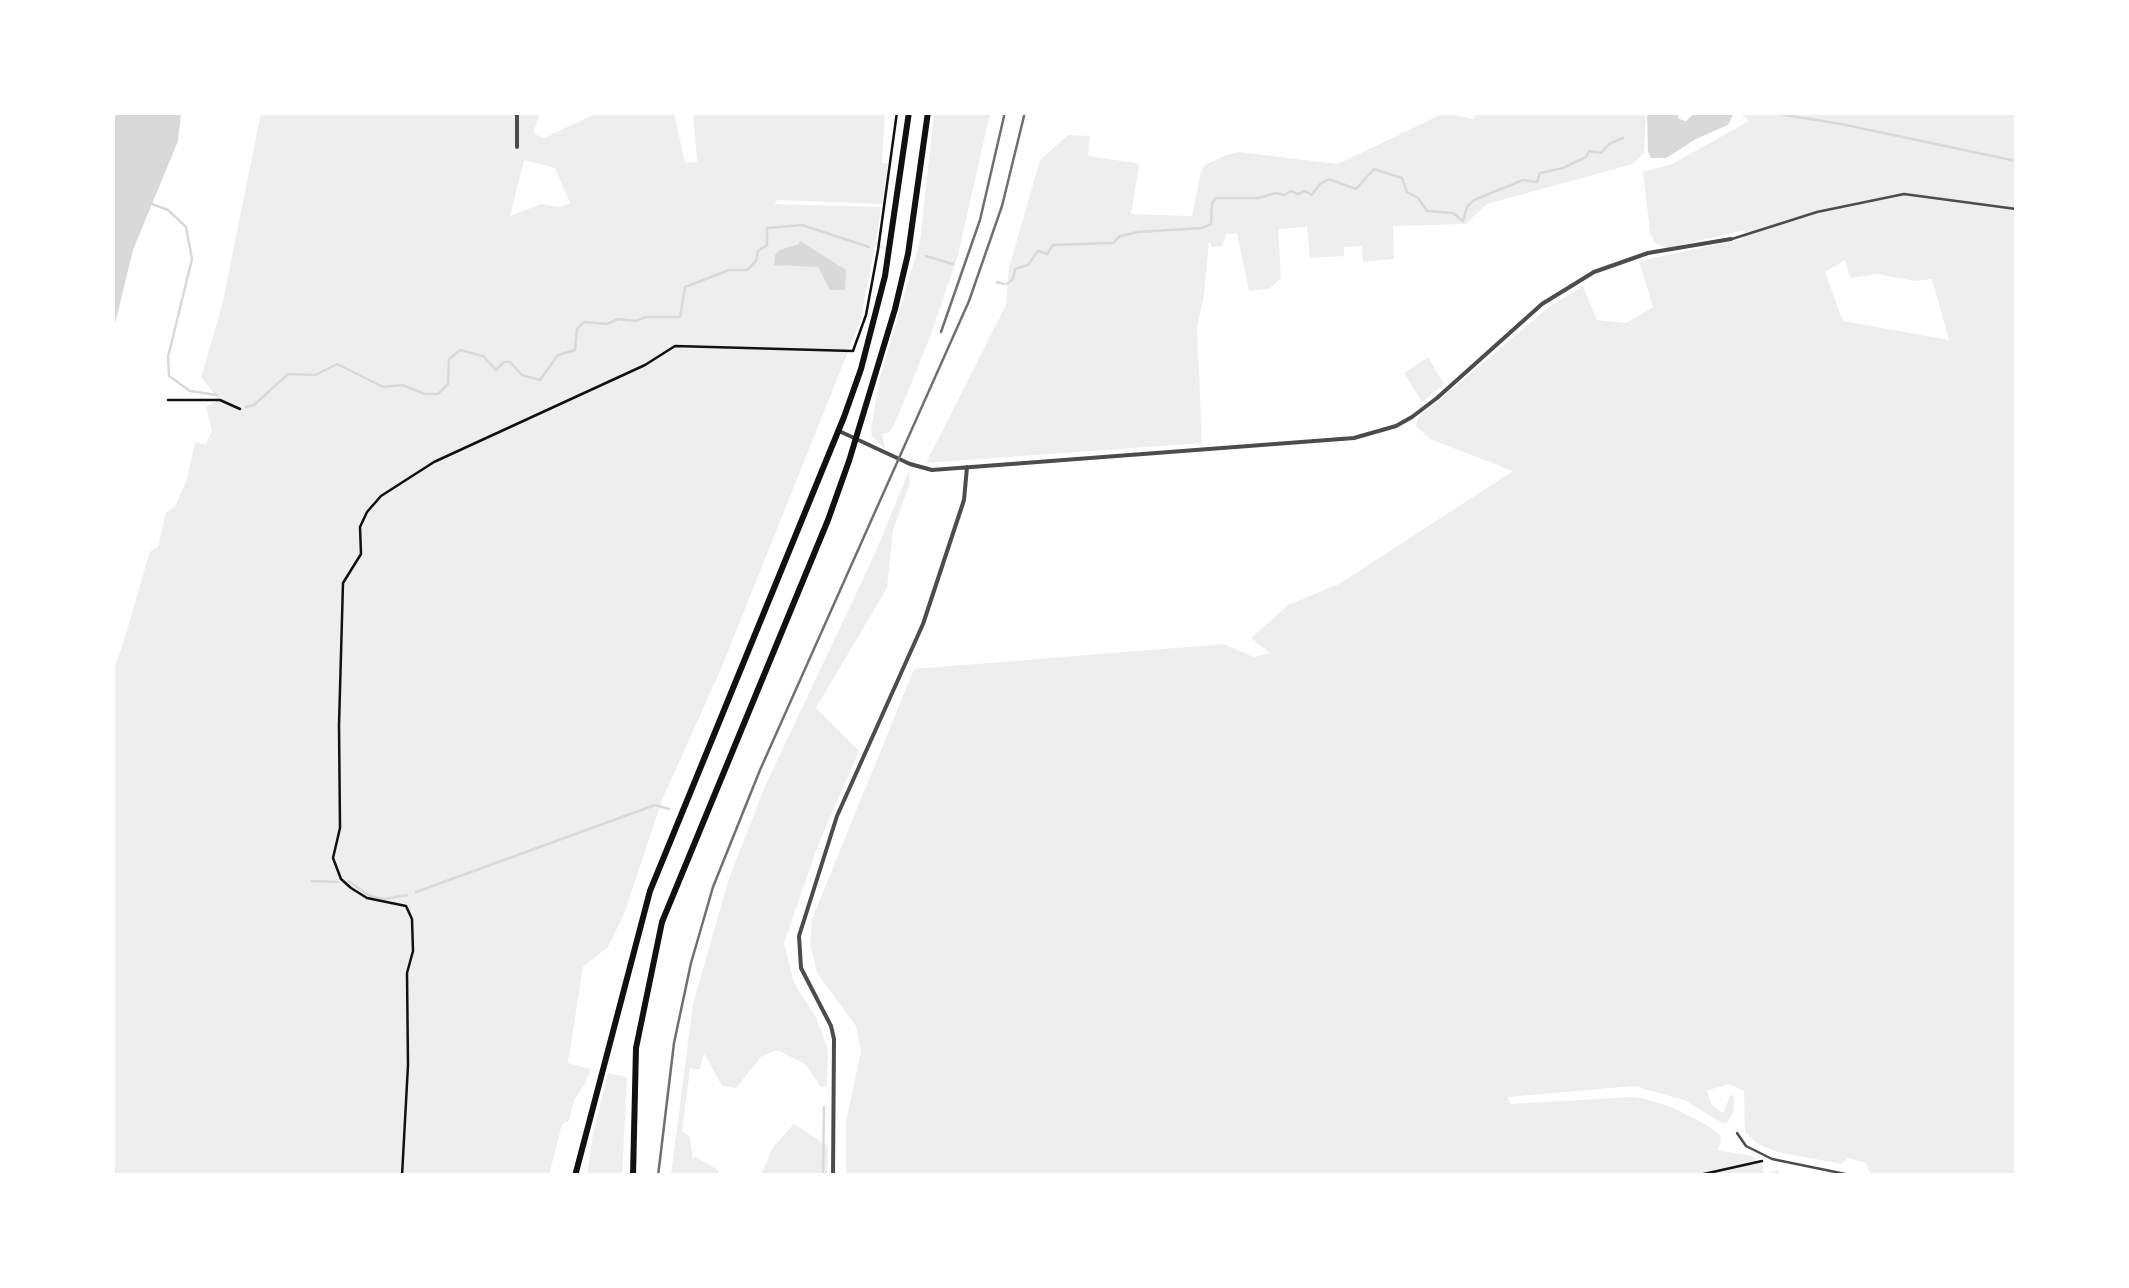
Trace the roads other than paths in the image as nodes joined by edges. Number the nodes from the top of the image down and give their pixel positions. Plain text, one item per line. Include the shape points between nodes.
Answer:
1 (518, 112) edge
2 (909, 112) edge
3 (928, 112) edge
4 (517, 147) dead end
5 (2016, 209) edge
6 (1731, 239) joint
7 (838, 431) junction
8 (856, 440) junction
9 (967, 467) junction
10 (1738, 1133) dead end
11 (575, 1176) edge
12 (633, 1176) edge
13 (833, 1176) edge
14 (1855, 1176) edge

1 - 4 street
2 - 7 main road via 874,323
3 - 8 main road via 908,254
5 - 6 lane via 1904,194
6 - 9 street via 1648,253 1594,272 1542,304 1438,398 1376,433
7 - 8 street
7 - 11 main road via 650,891
8 - 9 street via 922,468
8 - 12 main road via 662,922 636,1048
9 - 13 street via 964,500 923,624 836,816 799,936 801,968 834,1039
10 - 14 lane via 1746,1146 1772,1159

